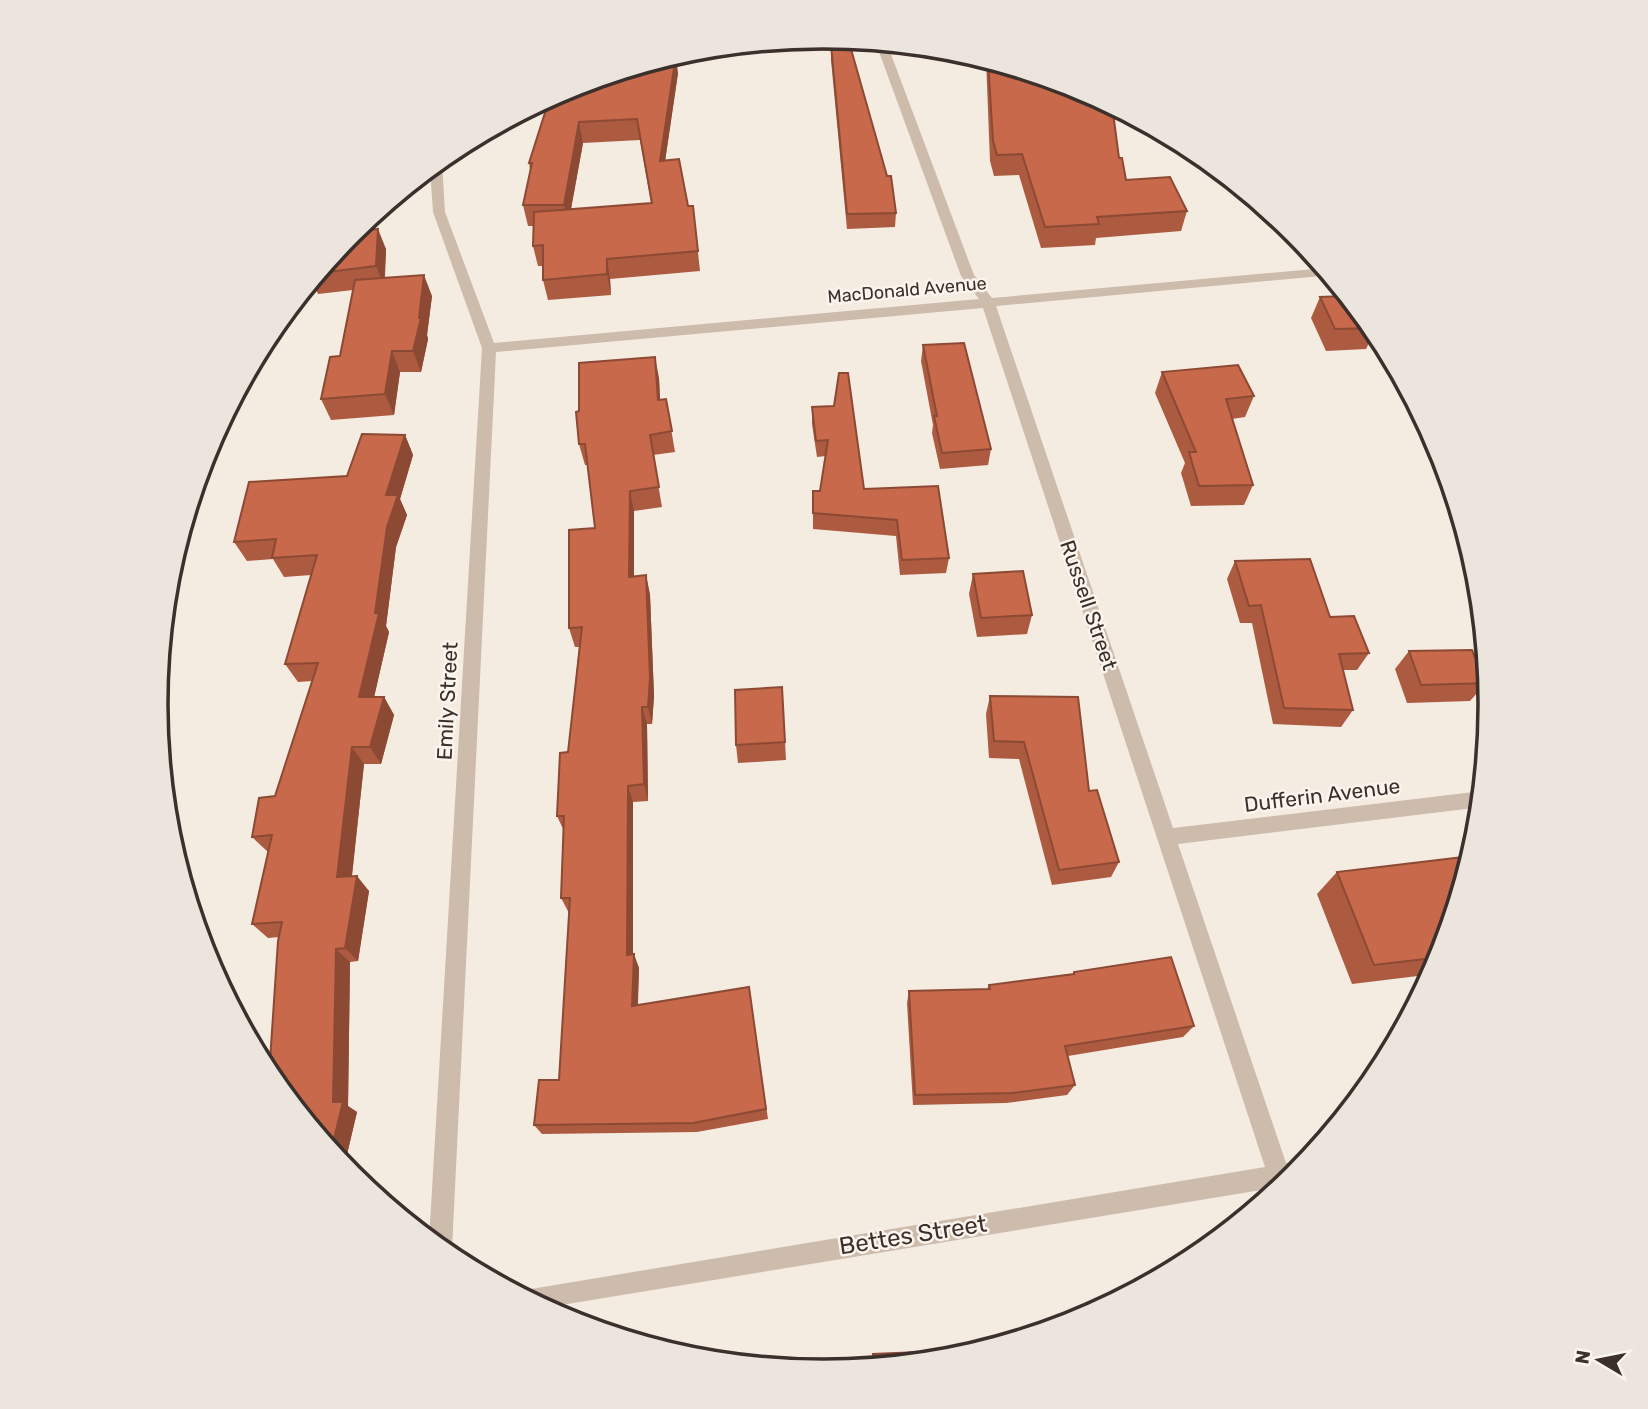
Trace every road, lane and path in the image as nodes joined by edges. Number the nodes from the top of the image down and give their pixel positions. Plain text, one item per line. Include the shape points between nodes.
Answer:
1 (885, 52) edge
2 (437, 176) edge
3 (1318, 273) edge
4 (988, 302) junction
5 (489, 348) junction
6 (1472, 800) edge
7 (1167, 837) junction
8 (1288, 1168) edge
9 (1281, 1175) edge
10 (441, 1236) edge
11 (543, 1296) edge

1 - 4 street, Russell Street via 968,276
2 - 5 street, Emily Street via 439,212
3 - 4 street, MacDonald Avenue
4 - 5 street, MacDonald Avenue
4 - 7 street, Russell Street
5 - 10 street, Emily Street
6 - 7 street, Dufferin Avenue
7 - 8 street, Russell Street
9 - 11 street, Bettes Street

